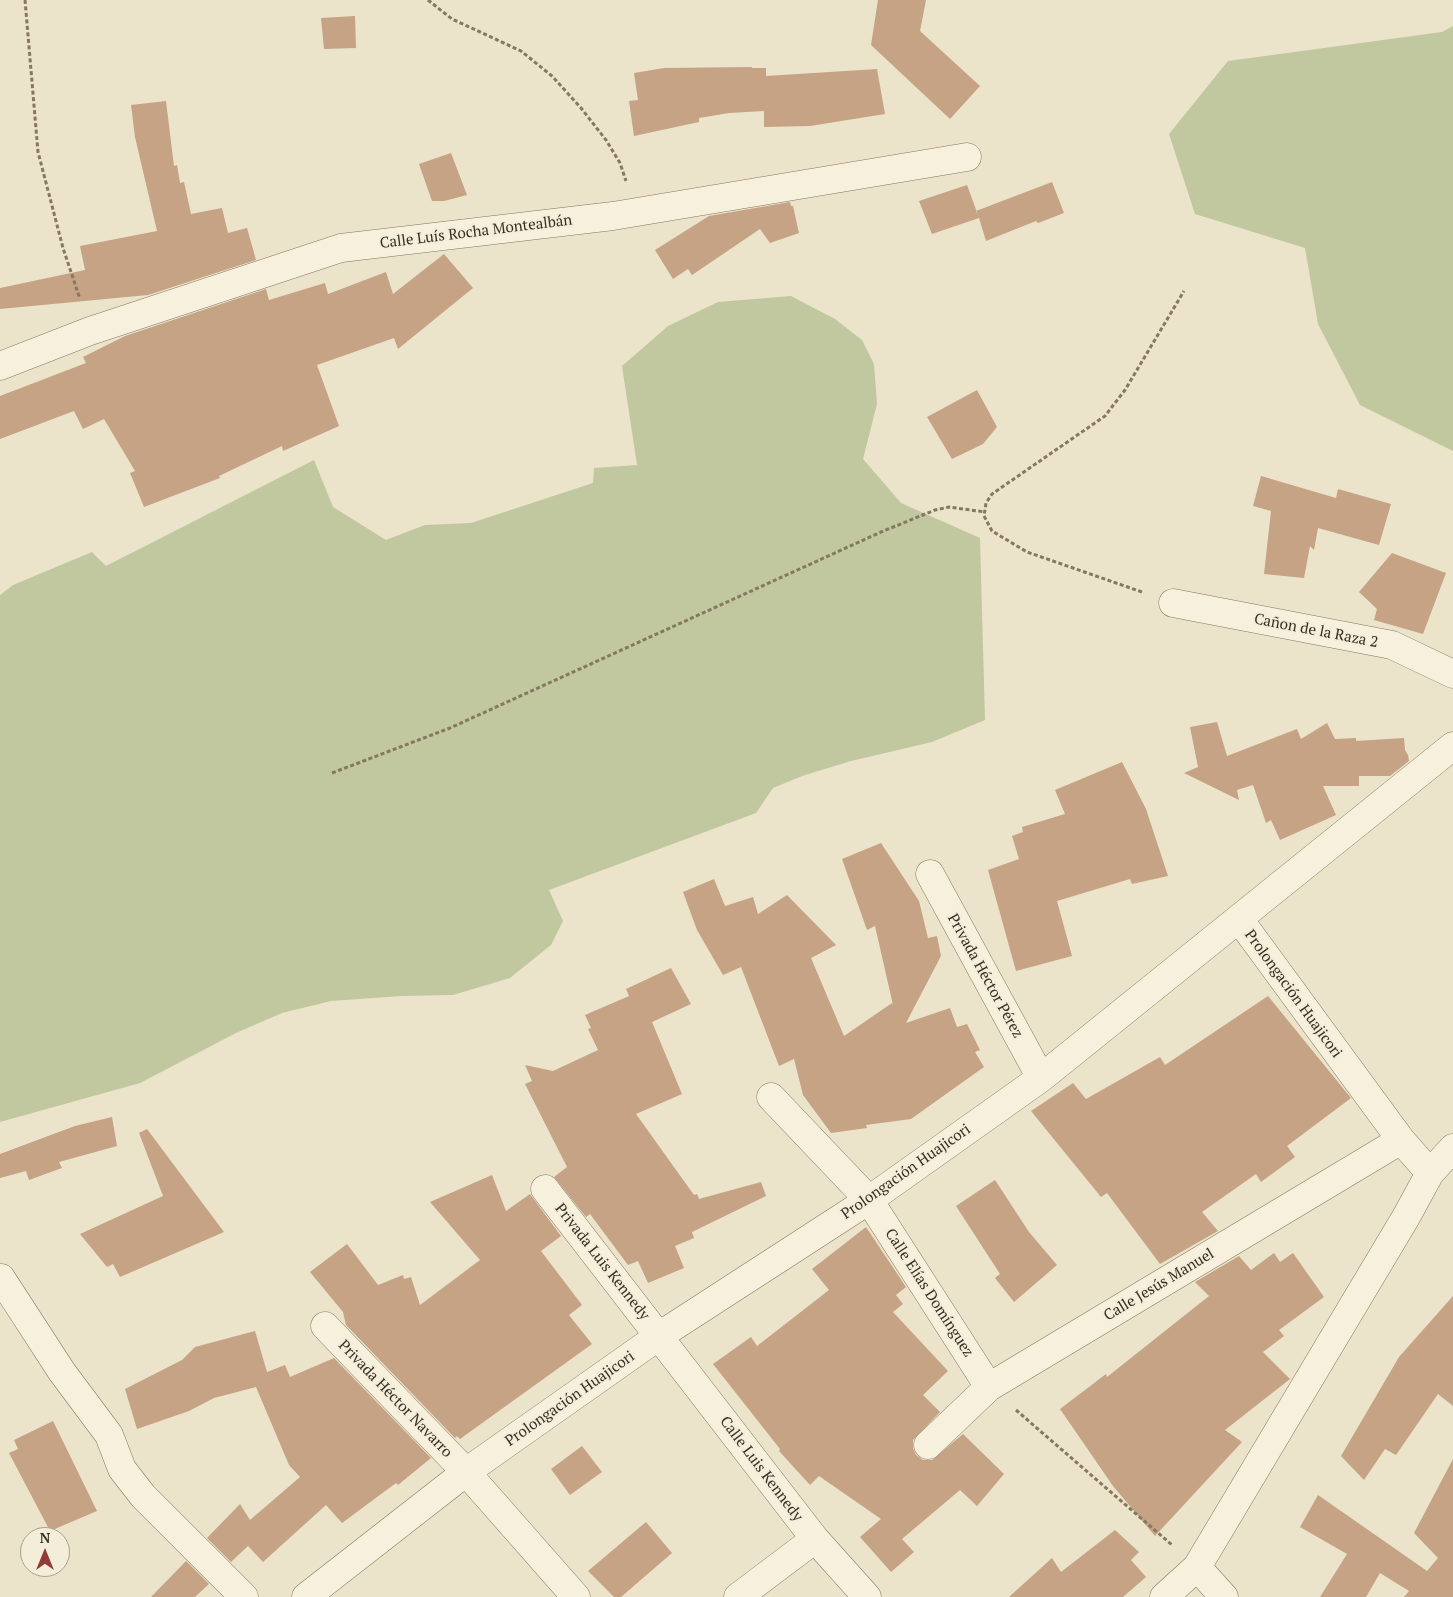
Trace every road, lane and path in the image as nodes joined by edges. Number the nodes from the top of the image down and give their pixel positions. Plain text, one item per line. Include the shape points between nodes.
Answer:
1 (25, 0) edge
2 (428, 0) edge
3 (967, 157) dead end
4 (637, 212) junction
5 (1184, 291) dead end
6 (90, 331) junction
7 (0, 366) edge
8 (985, 512) junction
9 (1173, 603) joint
10 (1453, 674) edge
11 (1453, 746) edge
12 (332, 773) dead end
13 (930, 874) dead end
14 (1239, 919) junction
15 (1041, 1078) junction
16 (771, 1097) dead end
17 (1401, 1140) junction
18 (1453, 1148) edge
19 (1430, 1173) junction
20 (545, 1189) dead end
21 (869, 1200) junction
22 (0, 1278) edge
23 (325, 1326) dead end
24 (660, 1336) junction
25 (990, 1387) junction
26 (928, 1445) dead end
27 (466, 1472) junction
28 (814, 1539) junction
29 (1197, 1566) junction
30 (244, 1597) edge
31 (306, 1597) edge
32 (576, 1597) edge
33 (738, 1597) edge
34 (867, 1597) edge
35 (1164, 1597) edge
36 (1224, 1597) edge

1 - 6 path via 38,152 63,248
2 - 4 path via 452,19 521,51 552,76 581,108 620,163
3 - 4 street, Calle Luís Rocha Montealbán
4 - 6 street, Calle Luís Rocha Montealbán via 341,248
5 - 8 path via 1125,390 1105,416 992,494
6 - 7 street, Calle Luís Rocha Montealbán
8 - 9 path via 992,531 1027,552
8 - 12 path via 949,507 935,510 450,728
9 - 10 street, Cañon de la Raza 2 via 1392,645
11 - 14 street
13 - 15 street, Privada Héctor Pérez
14 - 15 street, Prolongación Huajicori
14 - 17 street, Prolongación Huajicori
15 - 21 street, Prolongación Huajicori
16 - 21 street, Calle Elías Domínguez
17 - 19 street, Prolongación Huajicori
17 - 25 street, Calle Jesús Manuel
18 - 19 street
19 - 29 street
20 - 24 street, Privada Luis Kennedy
21 - 24 street, Prolongación Huajicori
21 - 25 street, Calle Elías Domínguez
22 - 30 street via 62,1372 109,1435 122,1469 143,1496
23 - 27 street, Privada Héctor Navarro
24 - 27 street, Prolongación Huajicori
24 - 28 street, Calle Luis Kennedy
25 - 26 street, Calle Jesús Manuel
25 - 29 path
27 - 31 street, Prolongación Huajicori
27 - 32 street
28 - 33 street
28 - 34 street, Calle Luis Kennedy
29 - 35 street
29 - 36 street

